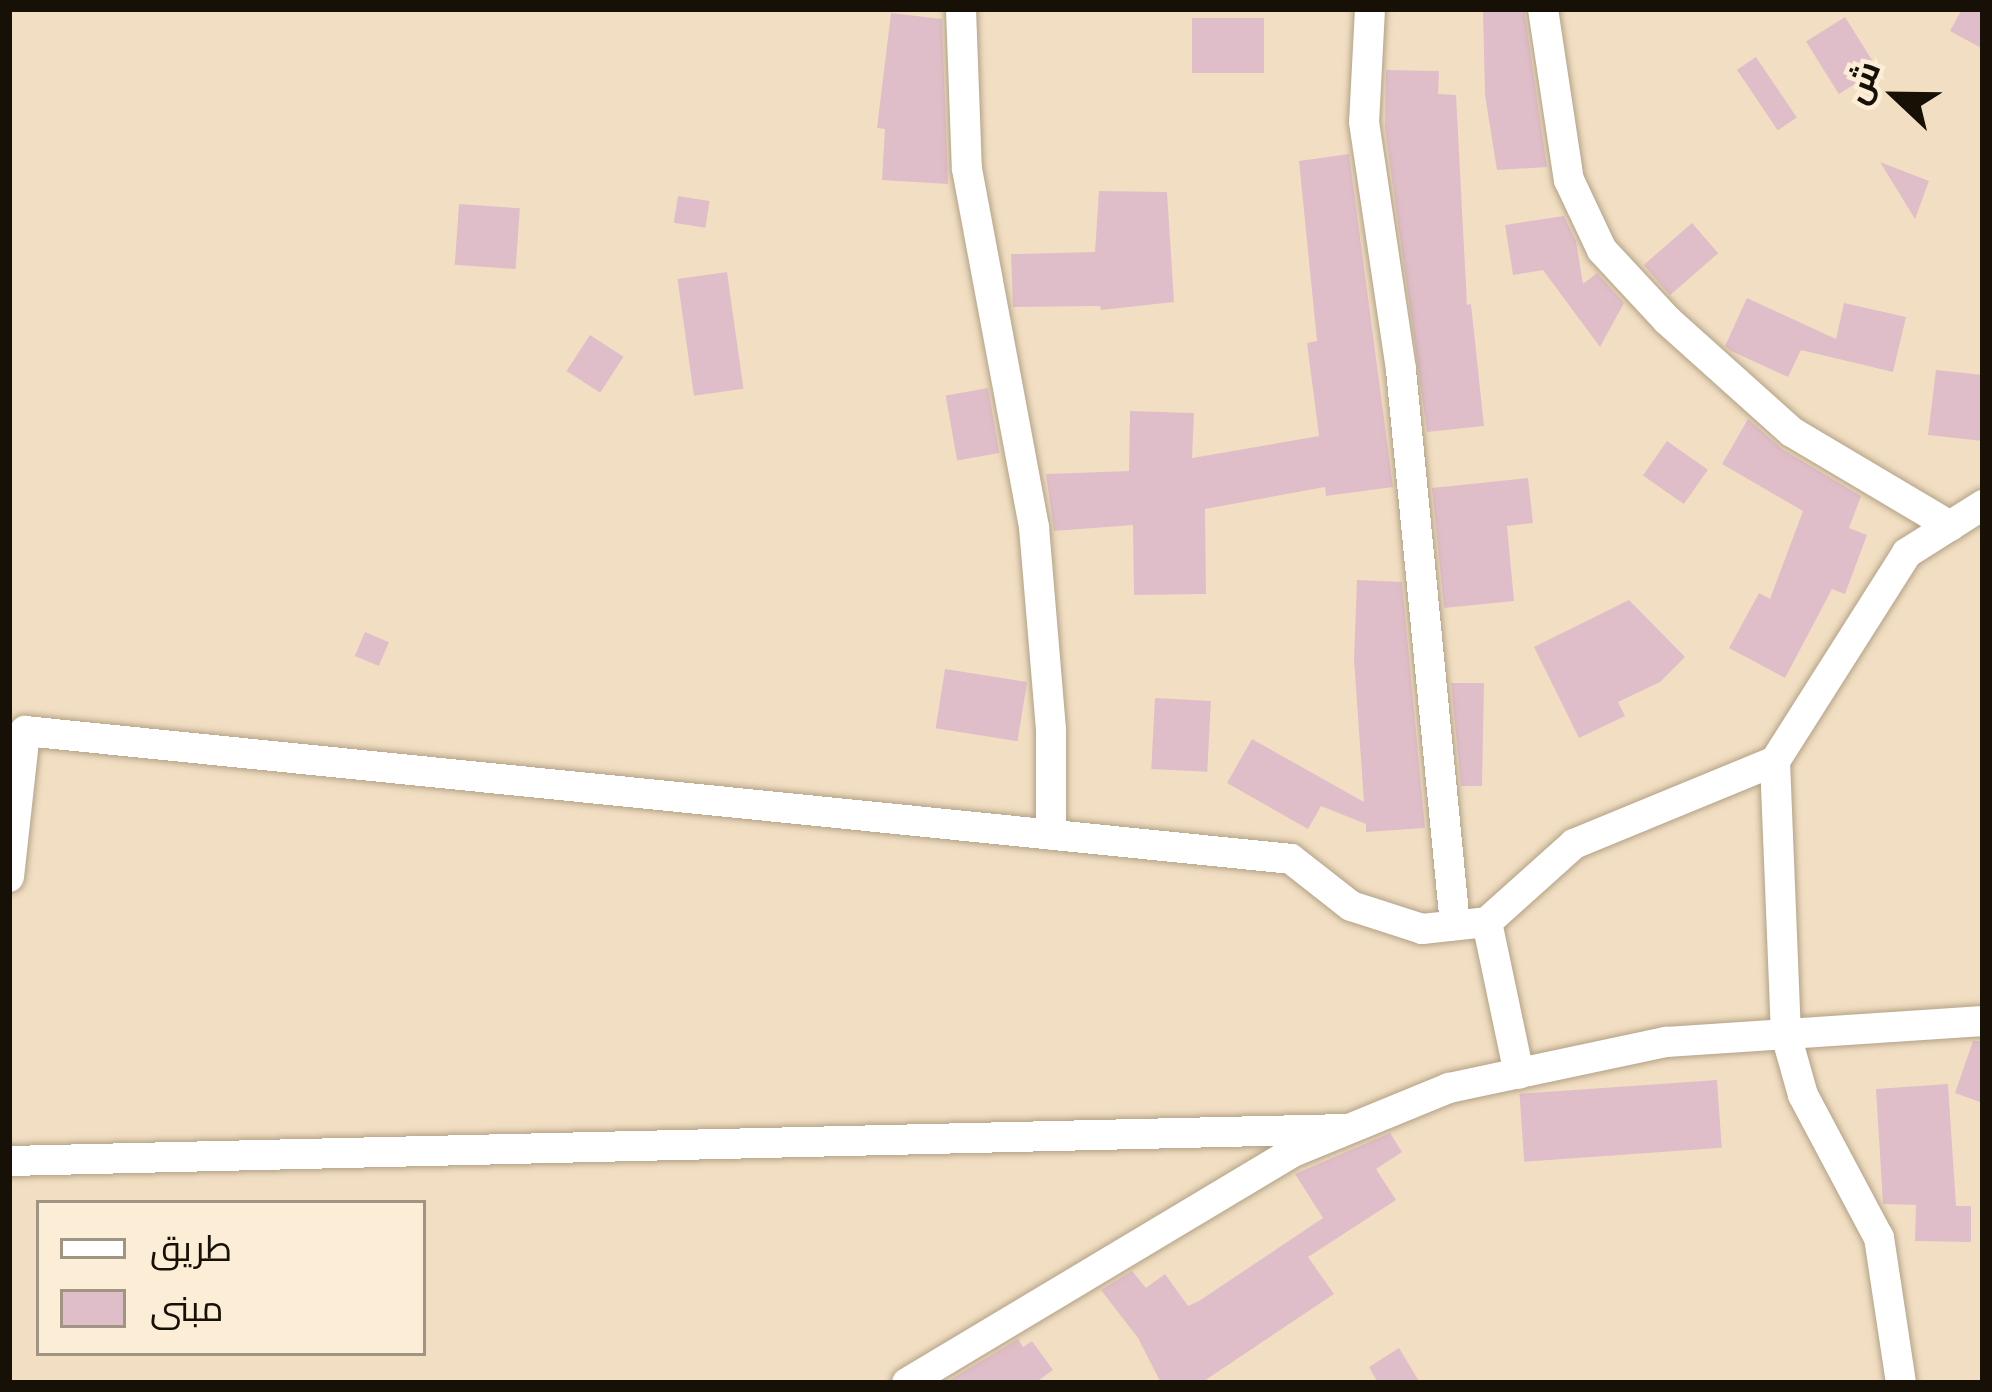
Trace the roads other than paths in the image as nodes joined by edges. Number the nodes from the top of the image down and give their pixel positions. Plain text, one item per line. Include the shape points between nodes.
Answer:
1 (962, 9) edge
2 (1370, 9) edge
3 (1544, 9) edge
4 (1983, 505) edge
5 (1950, 526) junction
6 (1774, 761) junction
7 (1051, 835) junction
8 (9, 877) edge
9 (1487, 922) junction
10 (1455, 925) junction
11 (1983, 1021) edge
12 (1786, 1035) junction
13 (1519, 1073) junction
14 (1347, 1129) junction
15 (9, 1161) edge
16 (908, 1383) edge
17 (1901, 1383) edge

1 - 7 street via 968,169 1034,527 1052,730
2 - 10 street via 1364,122 1401,370
3 - 5 street via 1569,180 1601,250 1792,432
4 - 5 street
5 - 6 street via 1906,553
6 - 9 street via 1574,844
6 - 12 street
7 - 8 street via 25,731
7 - 10 street via 1291,859 1352,906 1422,929
9 - 10 street
9 - 13 street
11 - 12 street
12 - 13 street via 1666,1042
12 - 17 street via 1803,1095 1879,1238
13 - 14 street via 1449,1088
14 - 15 street
14 - 16 street via 1293,1152

